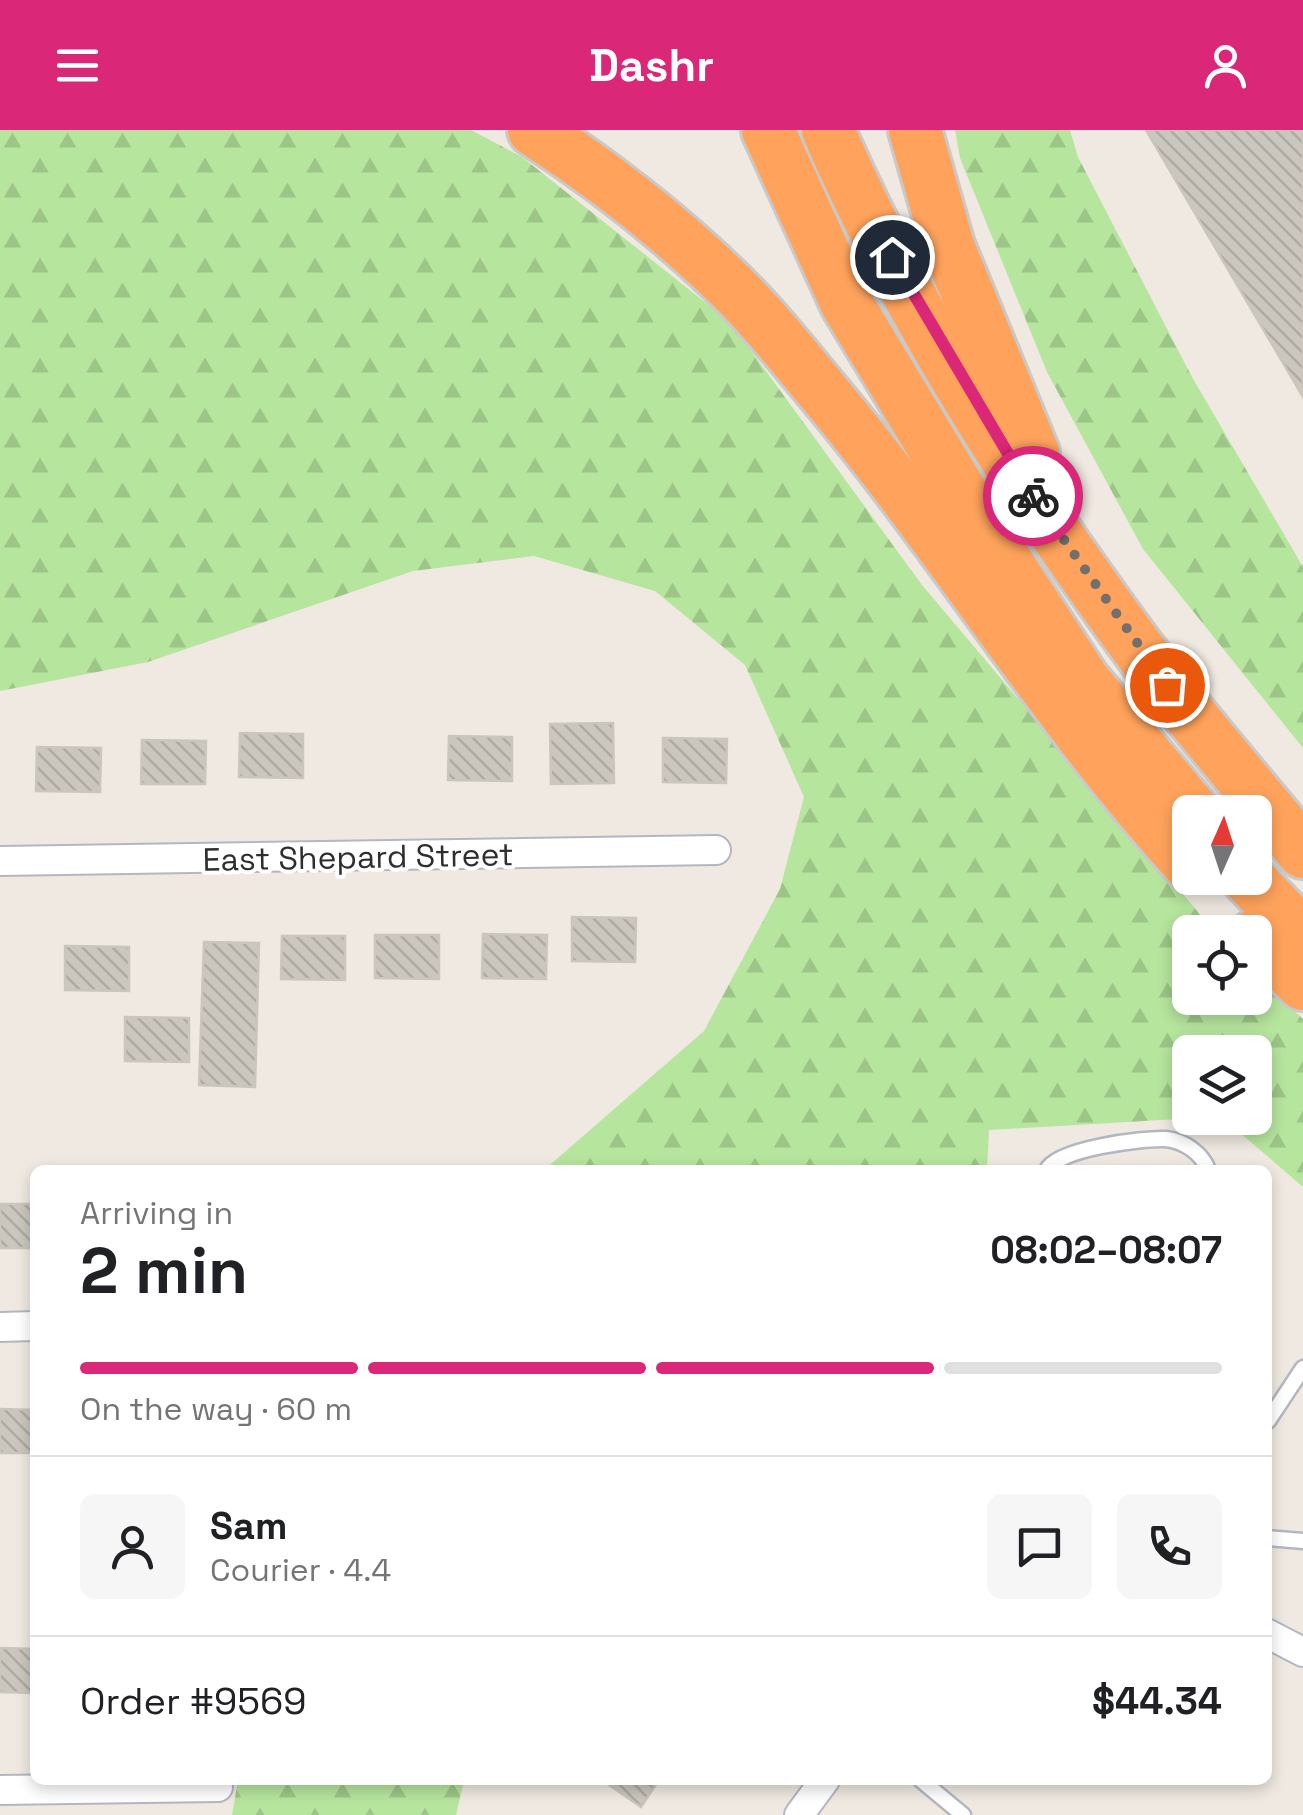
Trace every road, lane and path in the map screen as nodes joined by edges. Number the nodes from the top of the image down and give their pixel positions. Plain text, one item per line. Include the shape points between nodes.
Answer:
1 (534, 130) edge
2 (768, 130) edge
3 (828, 130) edge
4 (915, 130) edge
5 (1073, 558) junction
6 (1180, 795) edge
7 (1172, 844) edge
8 (716, 850) dead end
9 (1303, 852) edge
10 (0, 861) edge
11 (1217, 895) edge
12 (1264, 895) edge
13 (1235, 915) edge
14 (1303, 935) edge
15 (1272, 953) edge
16 (1303, 984) edge
17 (1053, 1165) edge
18 (1205, 1165) edge
19 (30, 1326) edge
20 (0, 1327) edge
21 (1303, 1368) edge
22 (1272, 1415) edge
23 (1272, 1538) edge
24 (1303, 1541) edge
25 (1272, 1636) edge
26 (1303, 1652) edge
27 (821, 1785) edge
28 (928, 1785) edge
29 (218, 1786) dead end
30 (0, 1790) edge
31 (799, 1815) edge
32 (963, 1815) edge

1 - 7 highway via 603,174 660,222 782,343
2 - 6 highway via 848,304 962,494 1084,680
3 - 5 highway via 966,389
4 - 5 highway via 948,246
5 - 9 highway via 1198,726
8 - 10 street, East Shepard Street
11 - 13 highway
12 - 14 highway
15 - 16 highway
17 - 18 lane via 1068,1152 1167,1139 1193,1148
19 - 20 street
21 - 22 lane
23 - 24 lane
25 - 26 street
27 - 31 street
28 - 32 lane
29 - 30 street

